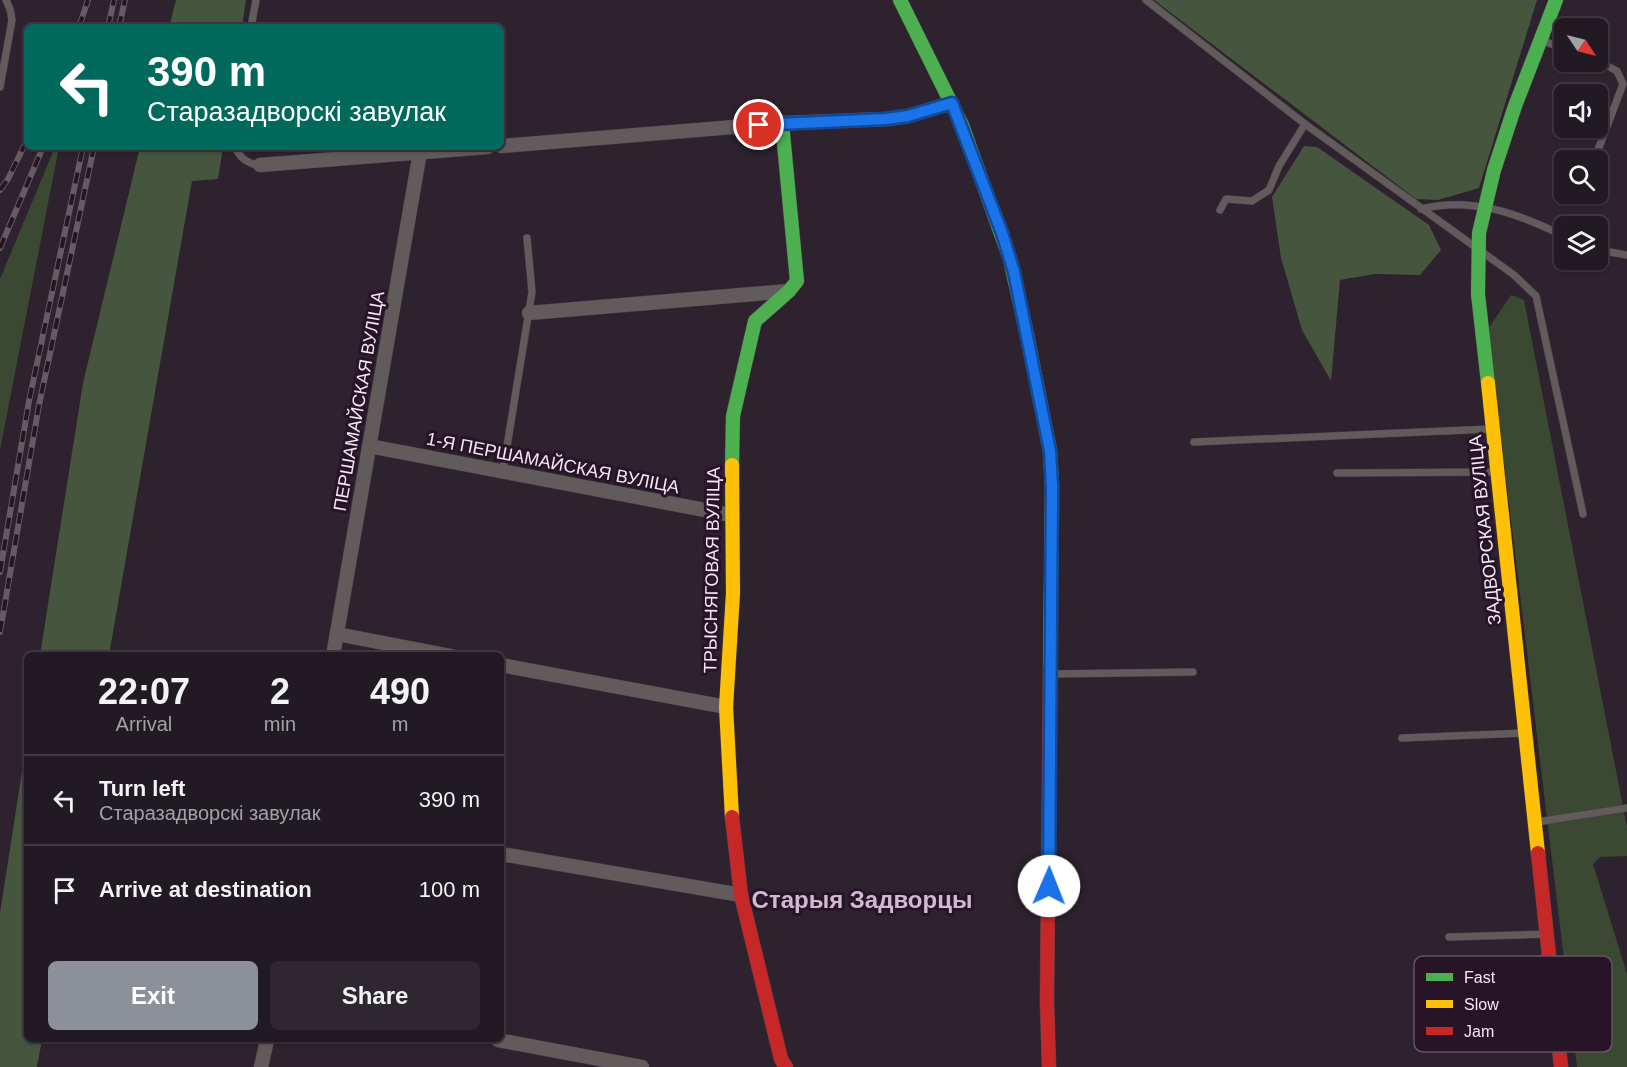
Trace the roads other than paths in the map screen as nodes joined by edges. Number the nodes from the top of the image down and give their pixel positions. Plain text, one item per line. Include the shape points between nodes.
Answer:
1 (6, 0) edge
2 (256, 0) edge
3 (900, 0) edge
4 (1146, 0) edge
5 (1556, 0) edge
6 (251, 24) edge
7 (1540, 40) junction
8 (1554, 45) edge
9 (1608, 66) edge
10 (0, 87) edge
11 (952, 103) junction
12 (782, 123) junction
13 (1305, 124) junction
14 (504, 146) edge
15 (237, 150) edge
16 (447, 150) edge
17 (1598, 150) edge
18 (420, 152) junction
19 (260, 165) joint
20 (1485, 206) junction
21 (1421, 209) junction
22 (1220, 210) dead end
23 (1554, 231) edge
24 (527, 238) dead end
25 (1479, 249) junction
26 (1608, 252) edge
27 (1627, 255) edge
28 (789, 291) junction
29 (529, 313) junction
30 (1493, 429) junction
31 (1194, 442) dead end
32 (369, 446) junction
33 (503, 471) junction
34 (1497, 472) junction
35 (1337, 473) dead end
36 (731, 514) junction
37 (1583, 514) dead end
38 (337, 634) junction
39 (334, 652) edge
40 (430, 652) edge
41 (504, 666) edge
42 (1193, 672) dead end
43 (1051, 674) junction
44 (726, 707) junction
45 (1525, 733) junction
46 (1402, 738) dead end
47 (1627, 808) edge
48 (1534, 822) junction
49 (504, 855) edge
50 (741, 895) junction
51 (1547, 934) junction
52 (1449, 938) dead end
53 (1549, 956) edge
54 (504, 1041) edge
55 (267, 1042) edge
56 (1559, 1052) edge
57 (261, 1067) edge
58 (642, 1067) edge
59 (786, 1067) edge
60 (1049, 1067) edge
61 (1561, 1067) edge

1 - 10 lane via 12,20
2 - 6 lane
3 - 11 street
4 - 13 lane
5 - 7 street, ЗАДВОРСКАЯ ВУЛІЦА
7 - 8 lane
7 - 20 street, ЗАДВОРСКАЯ ВУЛІЦА via 1503,141
9 - 17 lane via 1617,71 1623,84
11 - 12 street via 886,119
11 - 43 street via 1010,259 1050,451
12 - 14 street
12 - 28 street via 797,281
13 - 21 lane
13 - 22 lane via 1269,190 1252,201 1226,199
15 - 19 lane via 246,162
16 - 18 street
18 - 19 street
18 - 32 street, ПЕРШАМАЙСКАЯ ВУЛІЦА
20 - 21 lane
20 - 23 lane
20 - 25 street, ЗАДВОРСКАЯ ВУЛІЦА
21 - 25 lane
24 - 29 lane via 532,292
25 - 30 street, ЗАДВОРСКАЯ ВУЛІЦА via 1478,294
25 - 37 lane via 1536,296
26 - 27 lane
28 - 29 street
28 - 36 street, ТРЫСНЯГОВАЯ ВУЛІЦА via 755,321 733,417
29 - 33 lane
30 - 31 lane
30 - 34 street, ЗАДВОРСКАЯ ВУЛІЦА
32 - 33 street, 1-Я ПЕРШАМАЙСКАЯ ВУЛІЦА
32 - 38 street, ПЕРШАМАЙСКАЯ ВУЛІЦА
33 - 36 street, 1-Я ПЕРШАМАЙСКАЯ ВУЛІЦА
34 - 35 lane
34 - 45 street, ЗАДВОРСКАЯ ВУЛІЦА
36 - 44 street, ТРЫСНЯГОВАЯ ВУЛІЦА via 733,593
38 - 39 street, ПЕРШАМАЙСКАЯ ВУЛІЦА
38 - 40 street
41 - 44 street
42 - 43 lane
43 - 60 street
44 - 50 street, ТРЫСНЯГОВАЯ ВУЛІЦА via 729,802
45 - 46 lane
45 - 48 street, ЗАДВОРСКАЯ ВУЛІЦА
47 - 48 lane
48 - 51 street, ЗАДВОРСКАЯ ВУЛІЦА
49 - 50 street
50 - 59 street, ТРЫСНЯГОВАЯ ВУЛІЦА
51 - 52 lane
51 - 53 street, ЗАДВОРСКАЯ ВУЛІЦА
54 - 58 street
55 - 57 street
56 - 61 street, ЗАДВОРСКАЯ ВУЛІЦА

